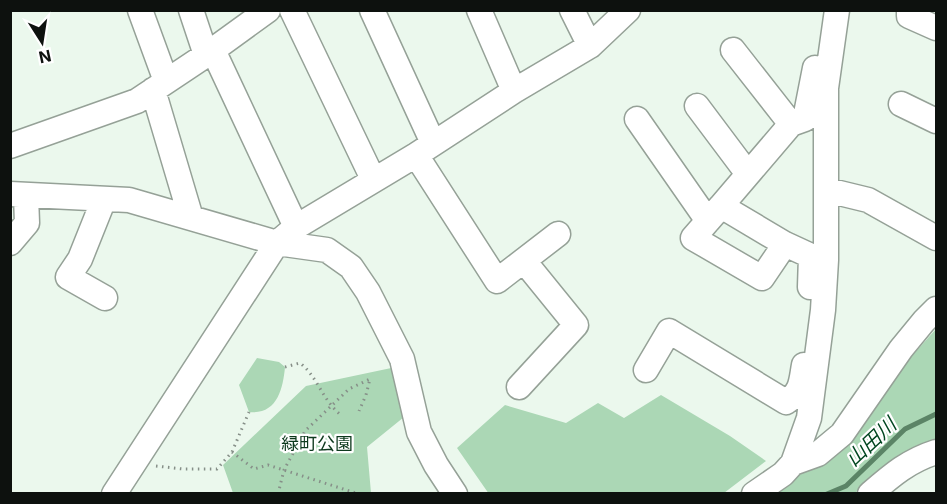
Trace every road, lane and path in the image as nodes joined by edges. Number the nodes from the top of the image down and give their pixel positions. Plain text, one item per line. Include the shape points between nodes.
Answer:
1 (140, 10) edge
2 (191, 10) edge
3 (268, 10) edge
4 (292, 10) edge
5 (372, 10) edge
6 (479, 10) edge
7 (572, 10) edge
8 (628, 10) edge
9 (837, 10) edge
10 (909, 10) edge
11 (936, 28) edge
12 (590, 46) junction
13 (734, 50) dead end
14 (209, 53) junction
15 (829, 57) junction
16 (160, 86) junction
17 (514, 91) junction
18 (901, 104) dead end
19 (697, 106) dead end
20 (637, 119) dead end
21 (936, 121) edge
22 (791, 124) junction
23 (10, 146) edge
24 (424, 149) junction
25 (748, 174) junction
26 (373, 179) junction
27 (827, 190) junction
28 (18, 195) edge
29 (104, 199) junction
30 (715, 214) junction
31 (191, 218) junction
32 (296, 227) junction
33 (558, 234) dead end
34 (936, 238) edge
35 (10, 243) edge
36 (277, 243) junction
37 (784, 244) junction
38 (524, 261) junction
39 (105, 298) dead end
40 (936, 309) edge
41 (815, 335) junction
42 (285, 367) dead end
43 (646, 370) dead end
44 (519, 387) dead end
45 (330, 406) junction
46 (359, 411) dead end
47 (249, 412) dead end
48 (340, 415) dead end
49 (232, 452) junction
50 (936, 452) edge
51 (134, 463) junction
52 (793, 463) junction
53 (284, 470) junction
54 (114, 494) edge
55 (278, 494) edge
56 (358, 494) edge
57 (455, 494) edge
58 (754, 494) edge
59 (870, 494) edge

1 - 16 street
2 - 14 street
3 - 14 street
4 - 26 street
5 - 24 street
6 - 17 street
7 - 12 street
8 - 12 street
9 - 15 street
10 - 11 street via 909,15
12 - 17 street
13 - 22 street
14 - 16 street
14 - 32 street
15 - 22 street via 818,59 805,119
15 - 27 street via 825,120
16 - 23 street via 136,101
16 - 31 street
17 - 24 street
18 - 21 street
19 - 25 street
20 - 30 street
22 - 25 street
24 - 26 street
24 - 38 street via 497,281
25 - 30 street
26 - 32 street
27 - 34 street via 868,200
27 - 41 street via 826,242
28 - 29 street
28 - 35 street via 27,223
29 - 31 street via 129,200
29 - 39 street via 80,259 68,277
30 - 37 street
30 - 37 street via 693,238 762,278
31 - 36 street
32 - 36 street
33 - 38 street
36 - 51 street
36 - 57 street via 327,250 351,267 402,359 419,432
37 - 41 street via 811,255
38 - 44 street via 576,326
40 - 52 street via 901,349 842,434 818,454
41 - 43 street via 800,387 786,402 669,331
41 - 52 street via 809,418
42 - 45 path via 300,363 310,371
45 - 46 path via 349,389 370,379
45 - 48 path
45 - 53 path via 305,431
47 - 49 path
49 - 51 path via 217,469
49 - 53 path via 254,469 268,465
50 - 59 street via 899,468
51 - 54 street
52 - 58 street
53 - 55 path
53 - 56 path

